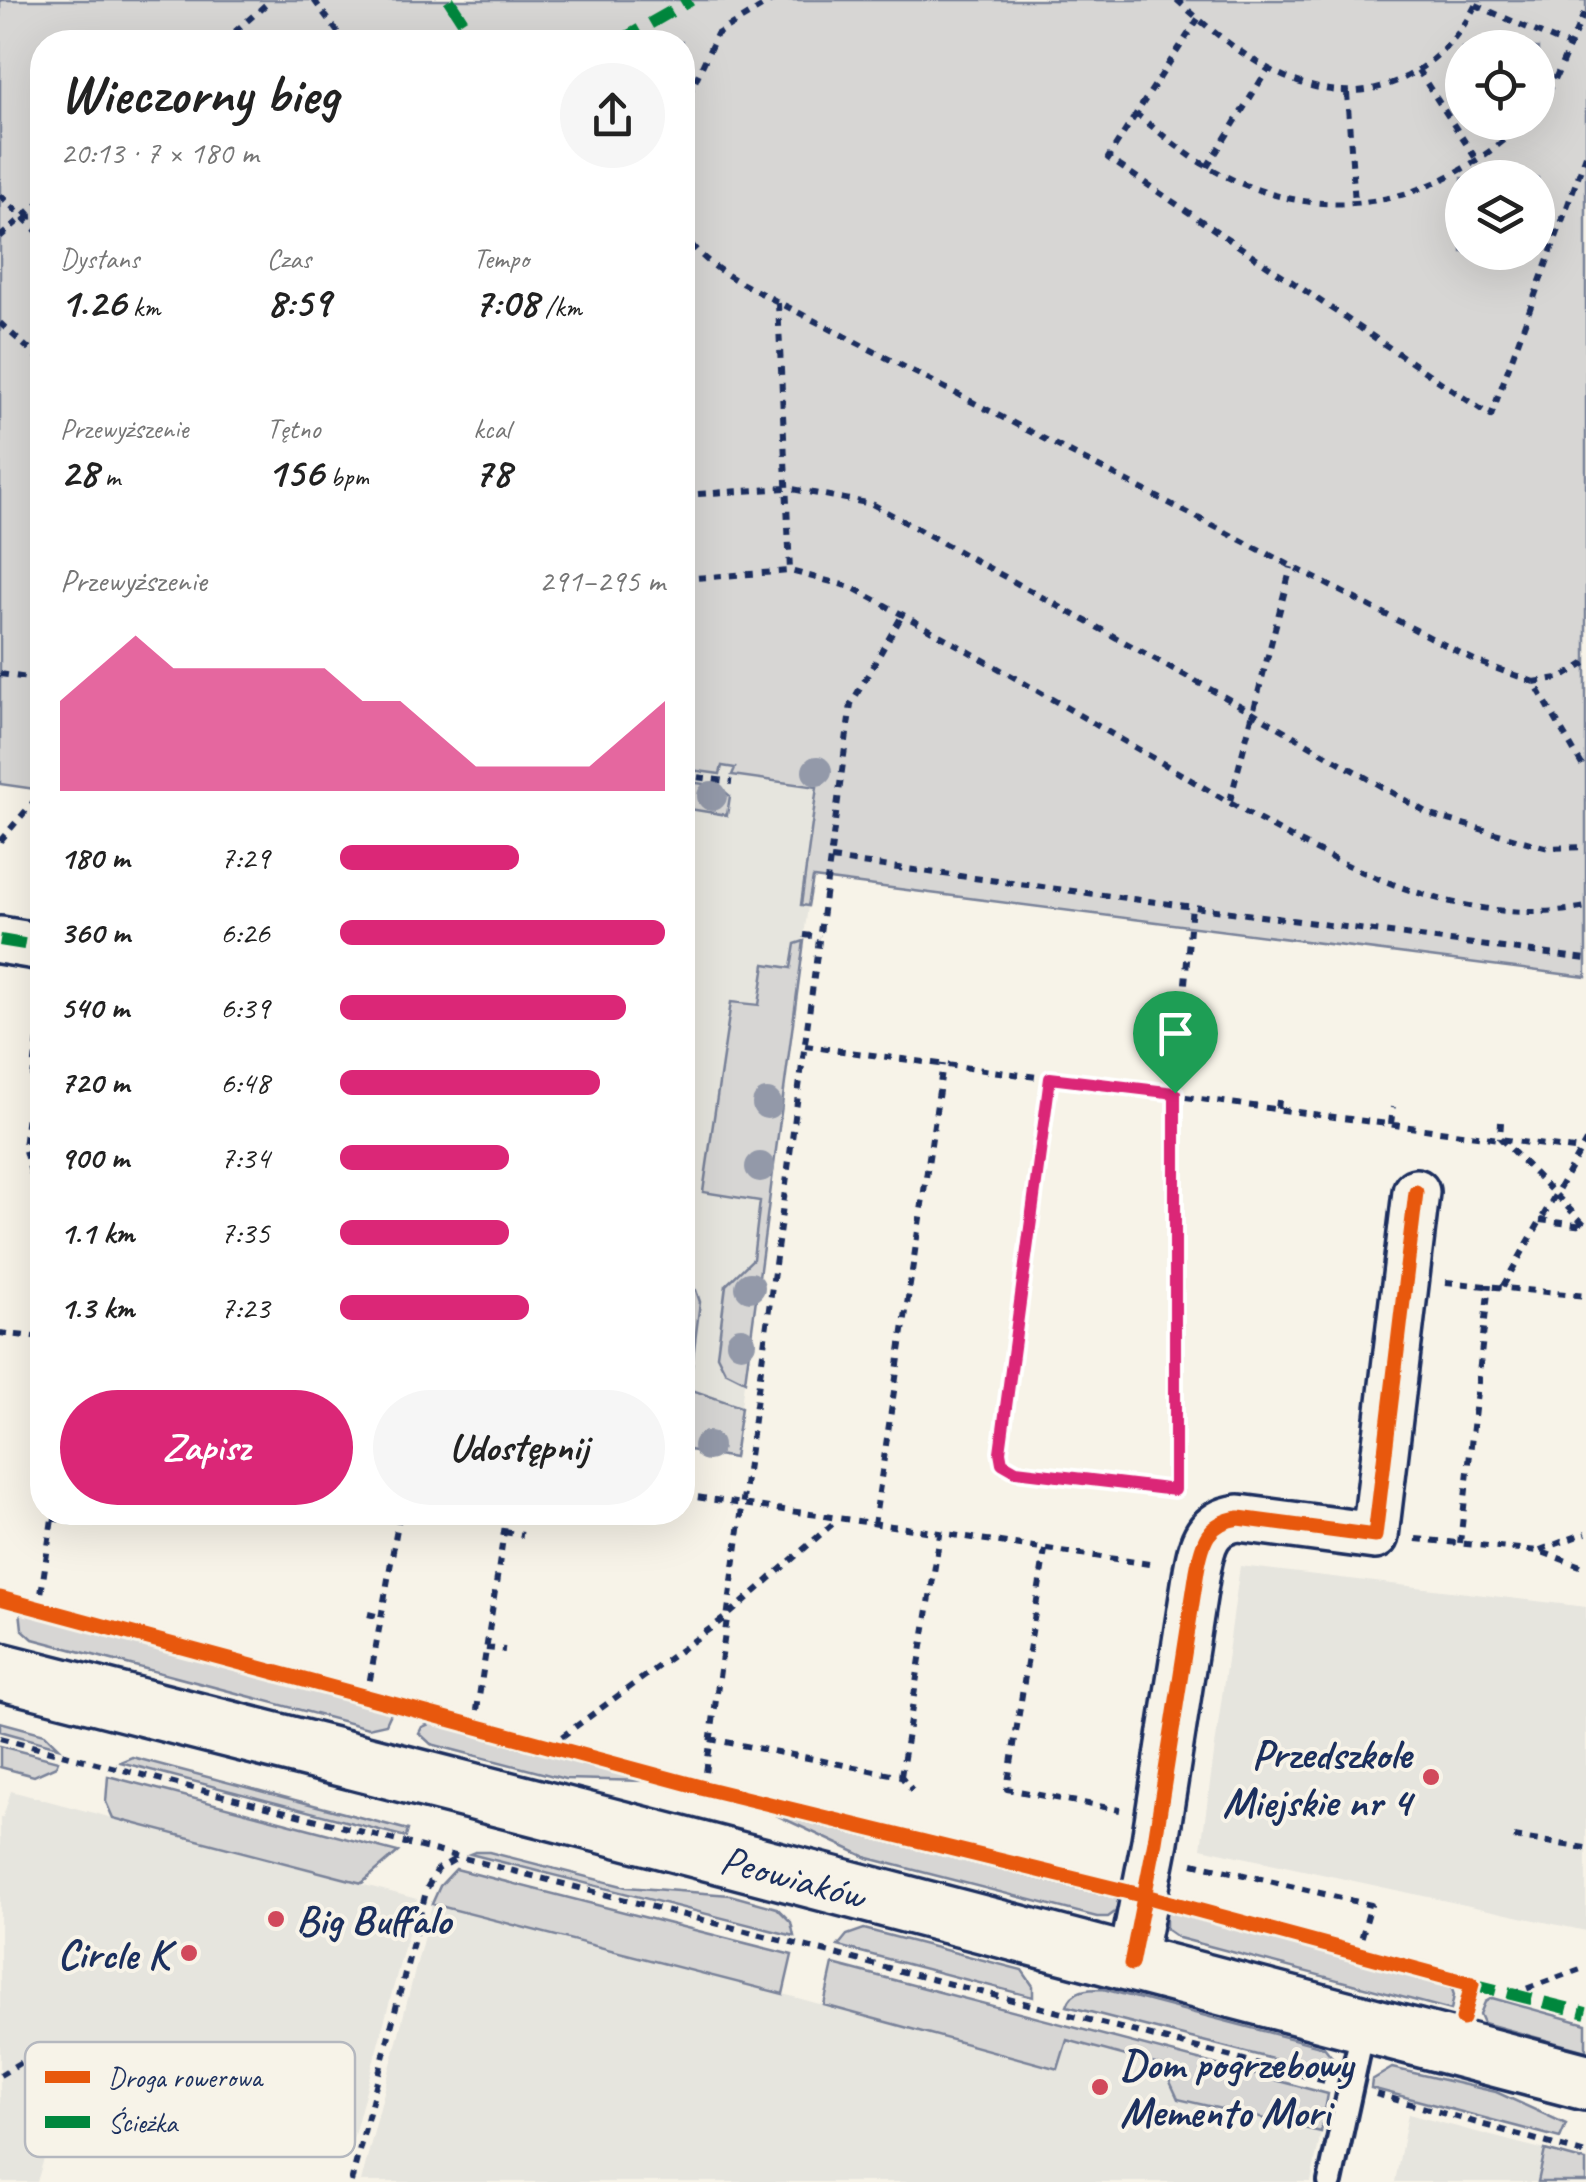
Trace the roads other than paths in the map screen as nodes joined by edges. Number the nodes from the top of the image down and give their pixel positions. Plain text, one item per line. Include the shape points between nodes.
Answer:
1 (0, 940) edge
2 (30, 945) edge
3 (1416, 1192) dead end
4 (0, 1671) edge
5 (1131, 1964) junction
6 (1364, 2025) junction
7 (1586, 2082) edge
8 (1330, 2182) edge

1 - 2 street
3 - 5 street via 1375,1536 1231,1519 1206,1536
4 - 5 main road, Peowiaków
5 - 6 main road, Peowiaków
6 - 7 main road, Peowiaków
6 - 8 lane

